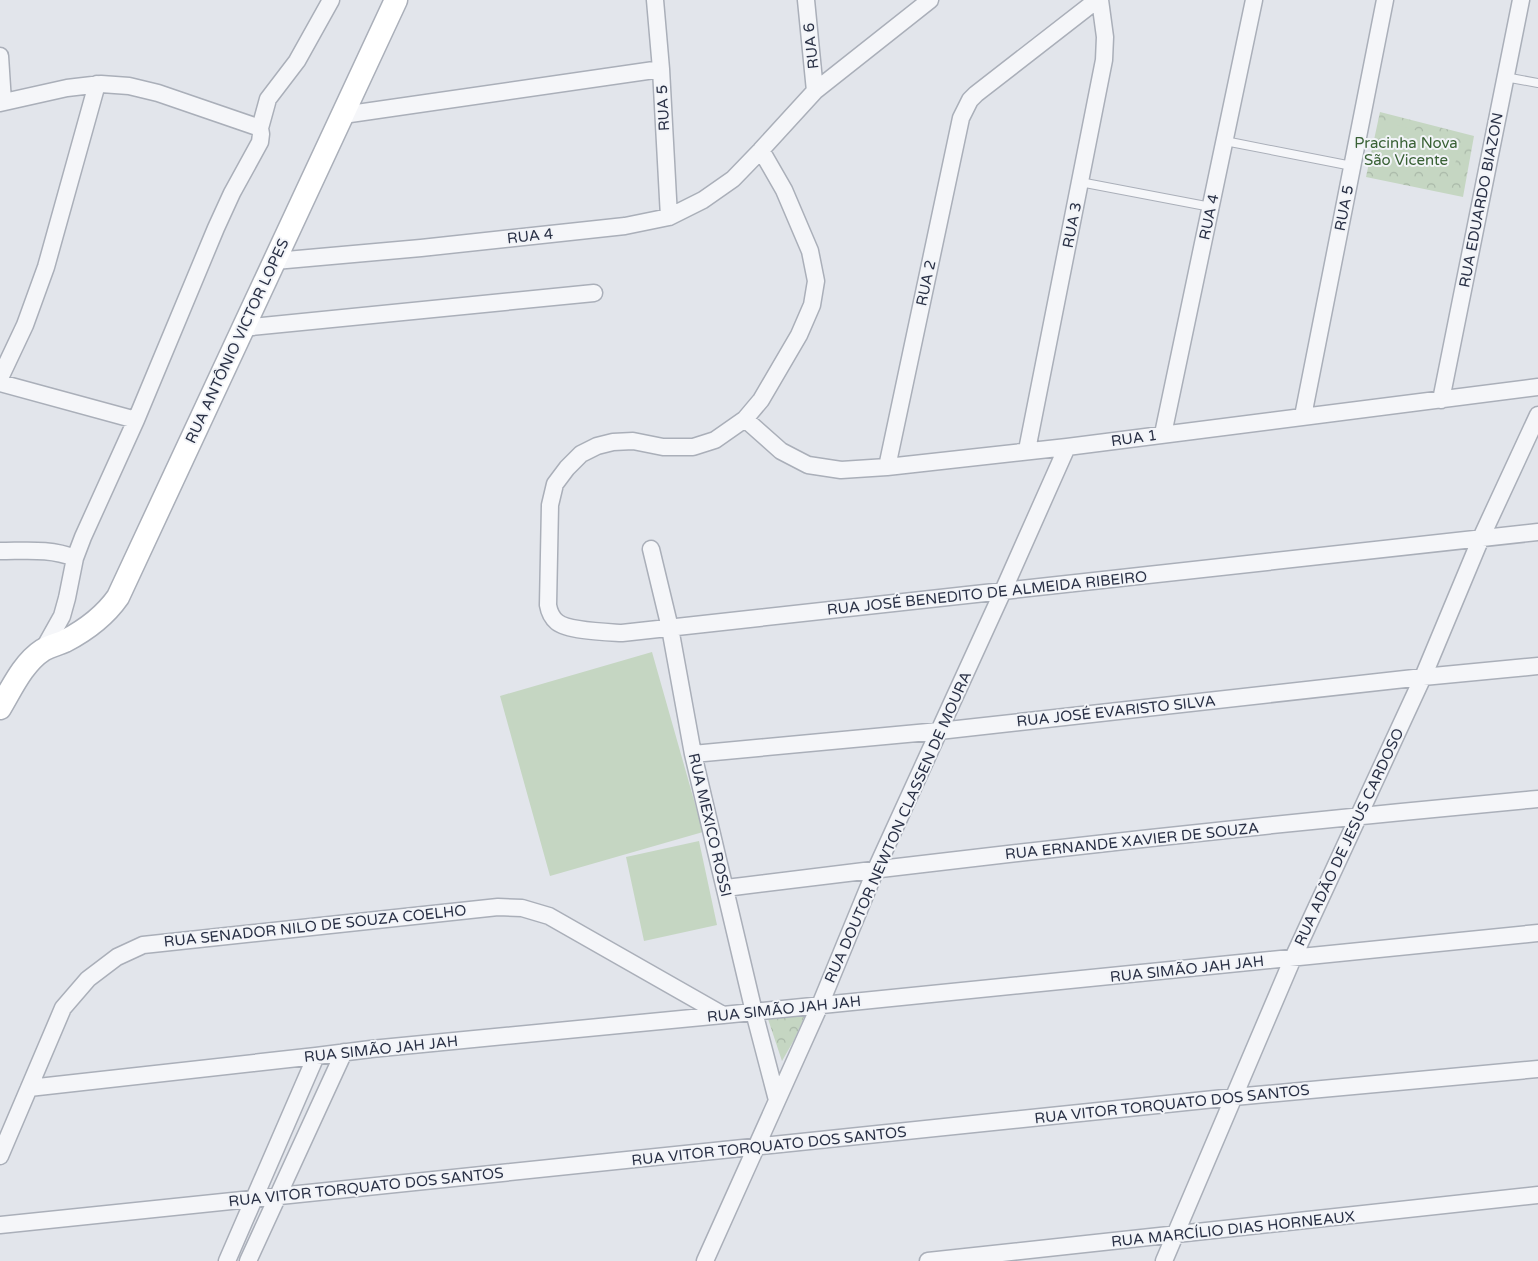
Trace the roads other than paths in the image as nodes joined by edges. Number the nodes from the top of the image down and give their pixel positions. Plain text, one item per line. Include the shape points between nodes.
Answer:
1 (331, 0) edge
2 (396, 0) edge
3 (655, 0) edge
4 (806, 0) edge
5 (930, 0) edge
6 (1098, 0) edge
7 (1254, 0) edge
8 (1385, 0) edge
9 (1521, 0) edge
10 (0, 56) edge
11 (661, 69) junction
12 (1505, 77) junction
13 (1538, 83) edge
14 (97, 84) junction
15 (815, 91) junction
16 (2, 102) edge
17 (343, 115) junction
18 (260, 128) junction
19 (1225, 141) junction
20 (761, 150) junction
21 (1352, 166) junction
22 (1080, 182) junction
23 (1211, 207) junction
24 (669, 217) junction
25 (275, 261) junction
26 (594, 293) dead end
27 (242, 328) junction
28 (0, 378) edge
29 (0, 383) edge
30 (1538, 387) edge
31 (1440, 400) junction
32 (1538, 414) edge
33 (1303, 416) junction
34 (746, 419) junction
35 (136, 420) junction
36 (1163, 434) junction
37 (1067, 447) junction
38 (1028, 450) junction
39 (887, 466) junction
40 (1538, 532) edge
41 (1481, 538) junction
42 (650, 548) dead end
43 (0, 551) edge
44 (75, 558) junction
45 (1003, 591) junction
46 (670, 628) junction
47 (43, 650) junction
48 (1538, 666) edge
49 (1423, 677) junction
50 (0, 708) edge
51 (939, 731) junction
52 (693, 754) junction
53 (1538, 799) edge
54 (1359, 816) junction
55 (876, 869) junction
56 (726, 888) junction
57 (1538, 933) edge
58 (1292, 958) junction
59 (820, 1005) junction
60 (754, 1012) junction
61 (723, 1015) junction
62 (344, 1052) junction
63 (316, 1056) junction
64 (1538, 1069) edge
65 (29, 1088) junction
66 (1234, 1097) junction
67 (777, 1100) junction
68 (756, 1148) junction
69 (0, 1156) edge
70 (280, 1195) junction
71 (1538, 1195) edge
72 (254, 1199) junction
73 (0, 1225) edge
74 (1176, 1235) junction
75 (227, 1261) edge
76 (248, 1261) edge
77 (705, 1261) edge
78 (928, 1261) edge
79 (1164, 1261) edge

1 - 18 street via 297,61 268,99
2 - 17 main road, RUA ANTÔNIO VICTOR LOPES
3 - 11 street, RUA 5
4 - 15 street, RUA 6
5 - 15 street, RUA 4
6 - 22 street, RUA 3 via 1105,38 1104,60
6 - 39 street, RUA 2 via 976,94 961,118
7 - 19 street, RUA 4
8 - 21 street, RUA 5
9 - 12 street, RUA EDUARDO BIAZON
10 - 16 street
11 - 17 street
11 - 24 street, RUA 5
12 - 13 lane
12 - 31 street, RUA EDUARDO BIAZON
14 - 16 street
14 - 18 street via 128,86 158,93
14 - 28 street via 39,289
15 - 20 street, RUA 4
17 - 25 main road, RUA ANTÔNIO VICTOR LOPES
18 - 35 street via 260,142 216,228
19 - 21 lane
19 - 23 street, RUA 4
20 - 24 street, RUA 4 via 733,179 703,200
20 - 34 street via 784,190 810,252 816,281 812,305 799,335 761,400
21 - 33 street, RUA 5
22 - 23 lane
22 - 38 street, RUA 3
23 - 36 street, RUA 4
24 - 25 street, RUA 4 via 625,226
25 - 27 main road, RUA ANTÔNIO VICTOR LOPES
26 - 27 street
27 - 47 main road, RUA ANTÔNIO VICTOR LOPES via 118,597 99,620
29 - 35 street
30 - 31 street, RUA 1
31 - 33 street, RUA 1
32 - 41 street, RUA ADÃO DE JESUS CARDOSO
33 - 36 street, RUA 1
34 - 39 street, RUA 1 via 781,451 808,465 841,470
34 - 46 street, RUA JOSÉ BENEDITO DE ALMEIDA RIBEIRO via 715,440 693,447 663,447 632,441 597,446 581,454 556,484 550,505 548,605 556,621 566,627 605,632
35 - 44 street
36 - 37 street, RUA 1
37 - 38 street, RUA 1
37 - 45 street, RUA DOUTOR NEWTON CLASSEN DE MOURA
38 - 39 street, RUA 1
40 - 41 street, RUA JOSÉ BENEDITO DE ALMEIDA RIBEIRO
41 - 45 street, RUA JOSÉ BENEDITO DE ALMEIDA RIBEIRO
41 - 49 street, RUA ADÃO DE JESUS CARDOSO
42 - 46 street, RUA MEXICO ROSSI
43 - 44 street via 51,550
44 - 47 street via 62,616
45 - 46 street, RUA JOSÉ BENEDITO DE ALMEIDA RIBEIRO
45 - 51 street, RUA DOUTOR NEWTON CLASSEN DE MOURA
46 - 52 street, RUA MEXICO ROSSI
47 - 50 main road, RUA ANTÔNIO VICTOR LOPES via 27,664
48 - 49 street, RUA JOSÉ EVARISTO SILVA
49 - 51 street, RUA JOSÉ EVARISTO SILVA
49 - 54 street, RUA ADÃO DE JESUS CARDOSO
51 - 52 street, RUA JOSÉ EVARISTO SILVA
51 - 55 street, RUA DOUTOR NEWTON CLASSEN DE MOURA
52 - 56 street, RUA MEXICO ROSSI
53 - 54 street, RUA ERNANDE XAVIER DE SOUZA
54 - 55 street, RUA ERNANDE XAVIER DE SOUZA
54 - 58 street, RUA ADÃO DE JESUS CARDOSO
55 - 56 street, RUA ERNANDE XAVIER DE SOUZA
55 - 59 street, RUA DOUTOR NEWTON CLASSEN DE MOURA
56 - 60 street, RUA MEXICO ROSSI
57 - 58 street, RUA SIMÃO JAH JAH
58 - 59 street, RUA SIMÃO JAH JAH
58 - 66 street, RUA ADÃO DE JESUS CARDOSO
59 - 60 street, RUA SIMÃO JAH JAH
59 - 67 street, RUA DOUTOR NEWTON CLASSEN DE MOURA
60 - 61 street, RUA SIMÃO JAH JAH
60 - 67 street, RUA MEXICO ROSSI
61 - 62 street, RUA SIMÃO JAH JAH
61 - 65 street, RUA SENADOR NILO DE SOUZA COELHO via 549,916 522,908 488,908 143,945 117,957 88,979 64,1008
62 - 63 street, RUA SIMÃO JAH JAH
62 - 70 street
63 - 65 street, RUA SIMÃO JAH JAH
63 - 72 street
64 - 66 street, RUA VITOR TORQUATO DOS SANTOS
65 - 69 street, RUA SENADOR NILO DE SOUZA COELHO
66 - 68 street, RUA VITOR TORQUATO DOS SANTOS
66 - 74 street, RUA ADÃO DE JESUS CARDOSO
67 - 68 street, RUA DOUTOR NEWTON CLASSEN DE MOURA
68 - 70 street, RUA VITOR TORQUATO DOS SANTOS
68 - 77 street, RUA DOUTOR NEWTON CLASSEN DE MOURA
70 - 72 street, RUA VITOR TORQUATO DOS SANTOS
70 - 76 street
71 - 74 street, RUA MARCÍLIO DIAS HORNEAUX
72 - 73 street, RUA VITOR TORQUATO DOS SANTOS
72 - 75 street
74 - 78 street, RUA MARCÍLIO DIAS HORNEAUX
74 - 79 street, RUA ADÃO DE JESUS CARDOSO

